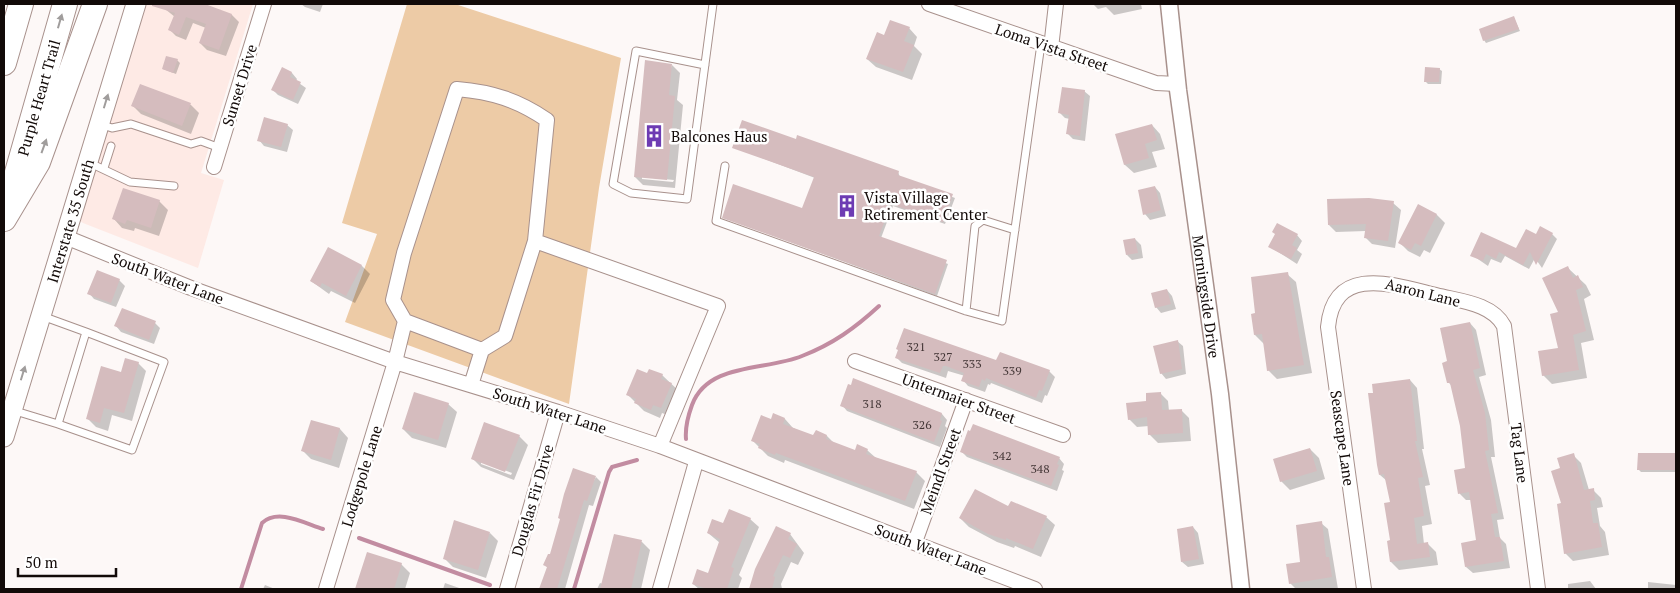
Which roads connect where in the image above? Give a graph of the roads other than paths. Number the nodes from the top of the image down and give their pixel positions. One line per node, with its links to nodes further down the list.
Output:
1 (16, 4): 11 (highway)
2 (21, 4): 11 (highway)
3 (65, 4): 23 (highway, Purple Heart Trail, one-way to 3)
4 (95, 4): 23 (highway, one-way to 4)
5 (136, 4): 16 (main road, Interstate 35 South, one-way to 5)
6 (264, 4): 18 (street, Sunset Drive)
7 (713, 4): 14 (lane)
8 (929, 4): 12 (street, Loma Vista Street)
9 (1056, 4): 12 (street)
10 (1169, 4): 15 (street, Morningside Drive)
11 (12, 34): 13 (highway)
12 (1046, 46): 15 (street, Loma Vista Street); 24 (lane)
13 (4, 63)
14 (705, 66): 14 (lane)
15 (1177, 84): 50 (street, Morningside Drive)
16 (99, 124): 18 (lane); 19 (main road, Interstate 35 South)
17 (111, 146): 19 (lane)
18 (220, 148): 21 (street, Sunset Drive)
19 (95, 165): 22 (lane); 25 (main road, Interstate 35 South)
20 (725, 166): 28 (lane)
21 (214, 167)
22 (174, 186)
23 (4, 220)
24 (1014, 230): 28 (lane); 28 (lane)
25 (63, 236): 29 (main road, Interstate 35 South); 35 (street, South Water Lane)
26 (535, 241): 31 (street); 33 (street); 43 (street)
27 (1345, 292): 30 (street, Aaron Lane); 51 (street, Seascape Lane)
28 (966, 311)
29 (40, 315): 32 (lane); 38 (main road, Interstate 35 South, one-way to 29)
30 (1499, 317): 52 (street, Tag Lane)
31 (404, 321): 33 (street); 35 (street, Lodgepole Lane)
32 (86, 332): 40 (lane); 40 (lane)
33 (482, 350): 36 (street)
34 (856, 361): 37 (street, Untermaier Street)
35 (395, 362): 36 (street, South Water Lane); 46 (street, Lodgepole Lane)
36 (471, 385): 39 (street, South Water Lane)
37 (966, 400): 41 (street, Untermaier Street); 45 (street, Meindl Street)
38 (12, 410): 40 (lane); 42 (main road, Interstate 35 South)
39 (558, 412): 43 (street, South Water Lane); 47 (street, Douglas Fir Drive)
40 (58, 424)
41 (1063, 435)
42 (4, 437)
43 (660, 446): 44 (street, South Water Lane)
44 (696, 462): 45 (street, South Water Lane); 48 (street)
45 (915, 542): 49 (street, South Water Lane)
46 (326, 589)
47 (507, 589)
48 (660, 589)
49 (1036, 589)
50 (1241, 589)
51 (1364, 589)
52 (1538, 589)

